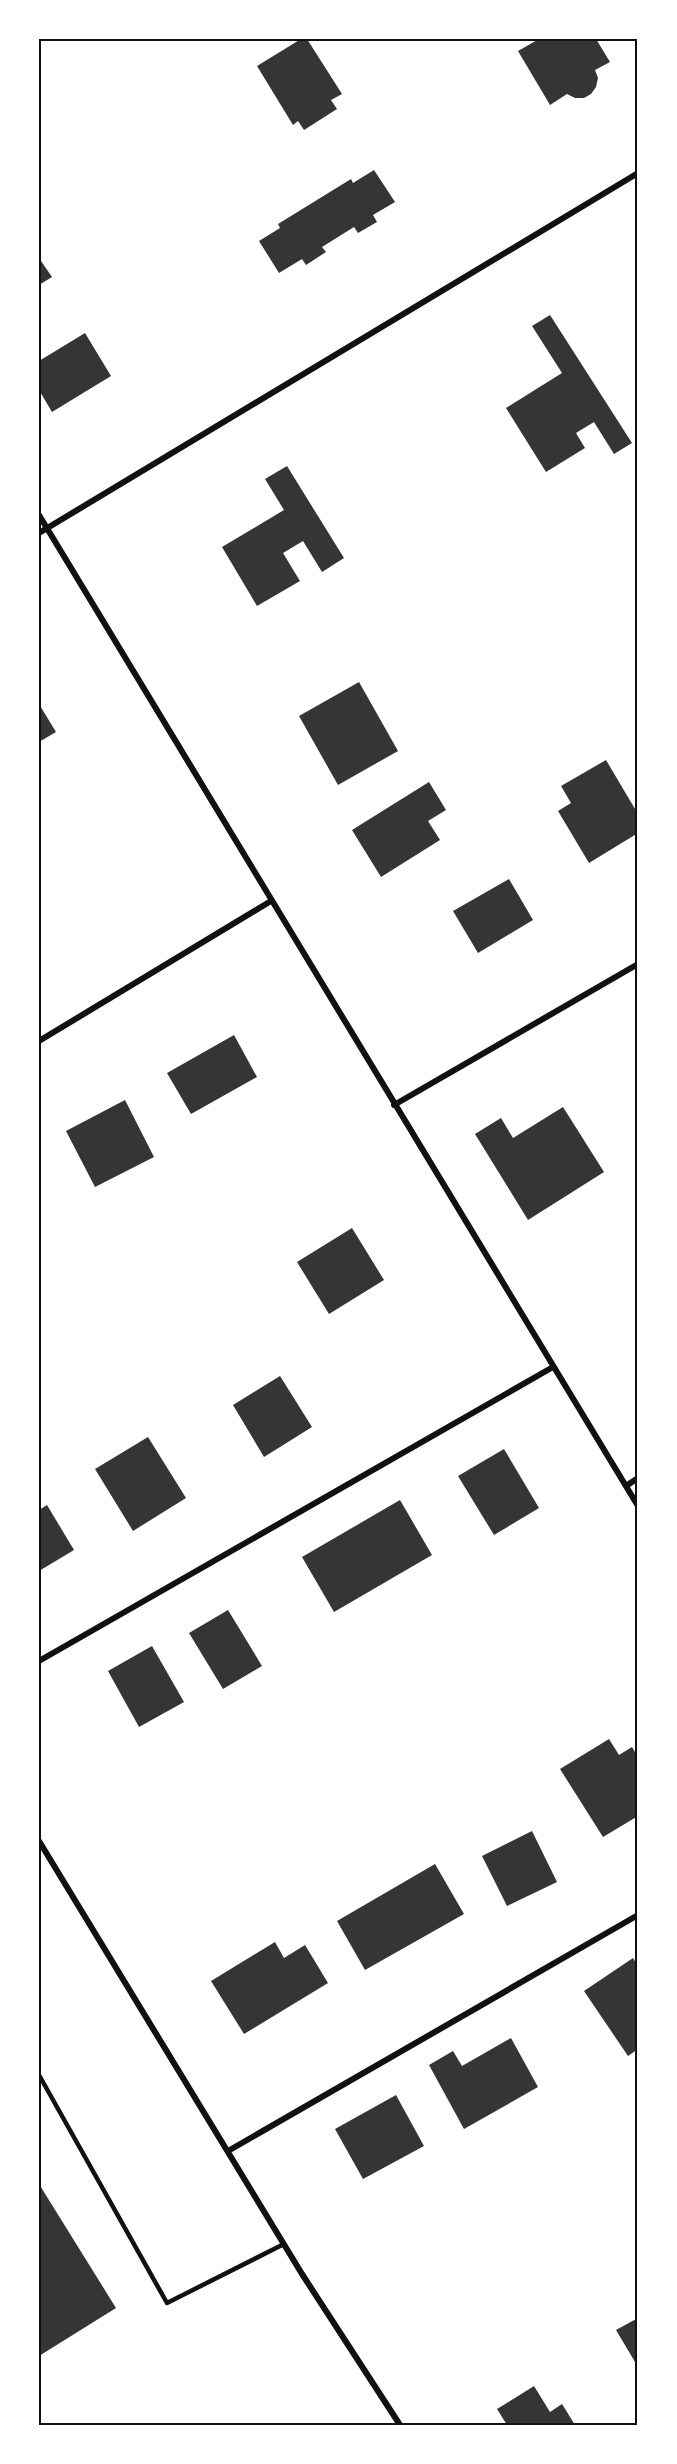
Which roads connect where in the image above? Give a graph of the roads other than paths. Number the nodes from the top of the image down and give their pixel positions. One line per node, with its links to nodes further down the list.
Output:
1 (638, 173): 3 (street)
2 (39, 515): 3 (street)
3 (47, 528): 4 (street); 5 (street)
4 (39, 533)
5 (271, 901): 7 (street); 8 (street)
6 (638, 964): 8 (street)
7 (39, 1041)
8 (394, 1104): 9 (street)
9 (553, 1367): 11 (street); 13 (street)
10 (638, 1478): 11 (street)
11 (626, 1486): 12 (street)
12 (638, 1506)
13 (39, 1661)
14 (39, 1841): 17 (street)
15 (638, 1915): 17 (street)
16 (39, 2075): 18 (lane)
17 (228, 2151): 18 (street)
18 (284, 2244): 19 (street)
19 (400, 2425)

